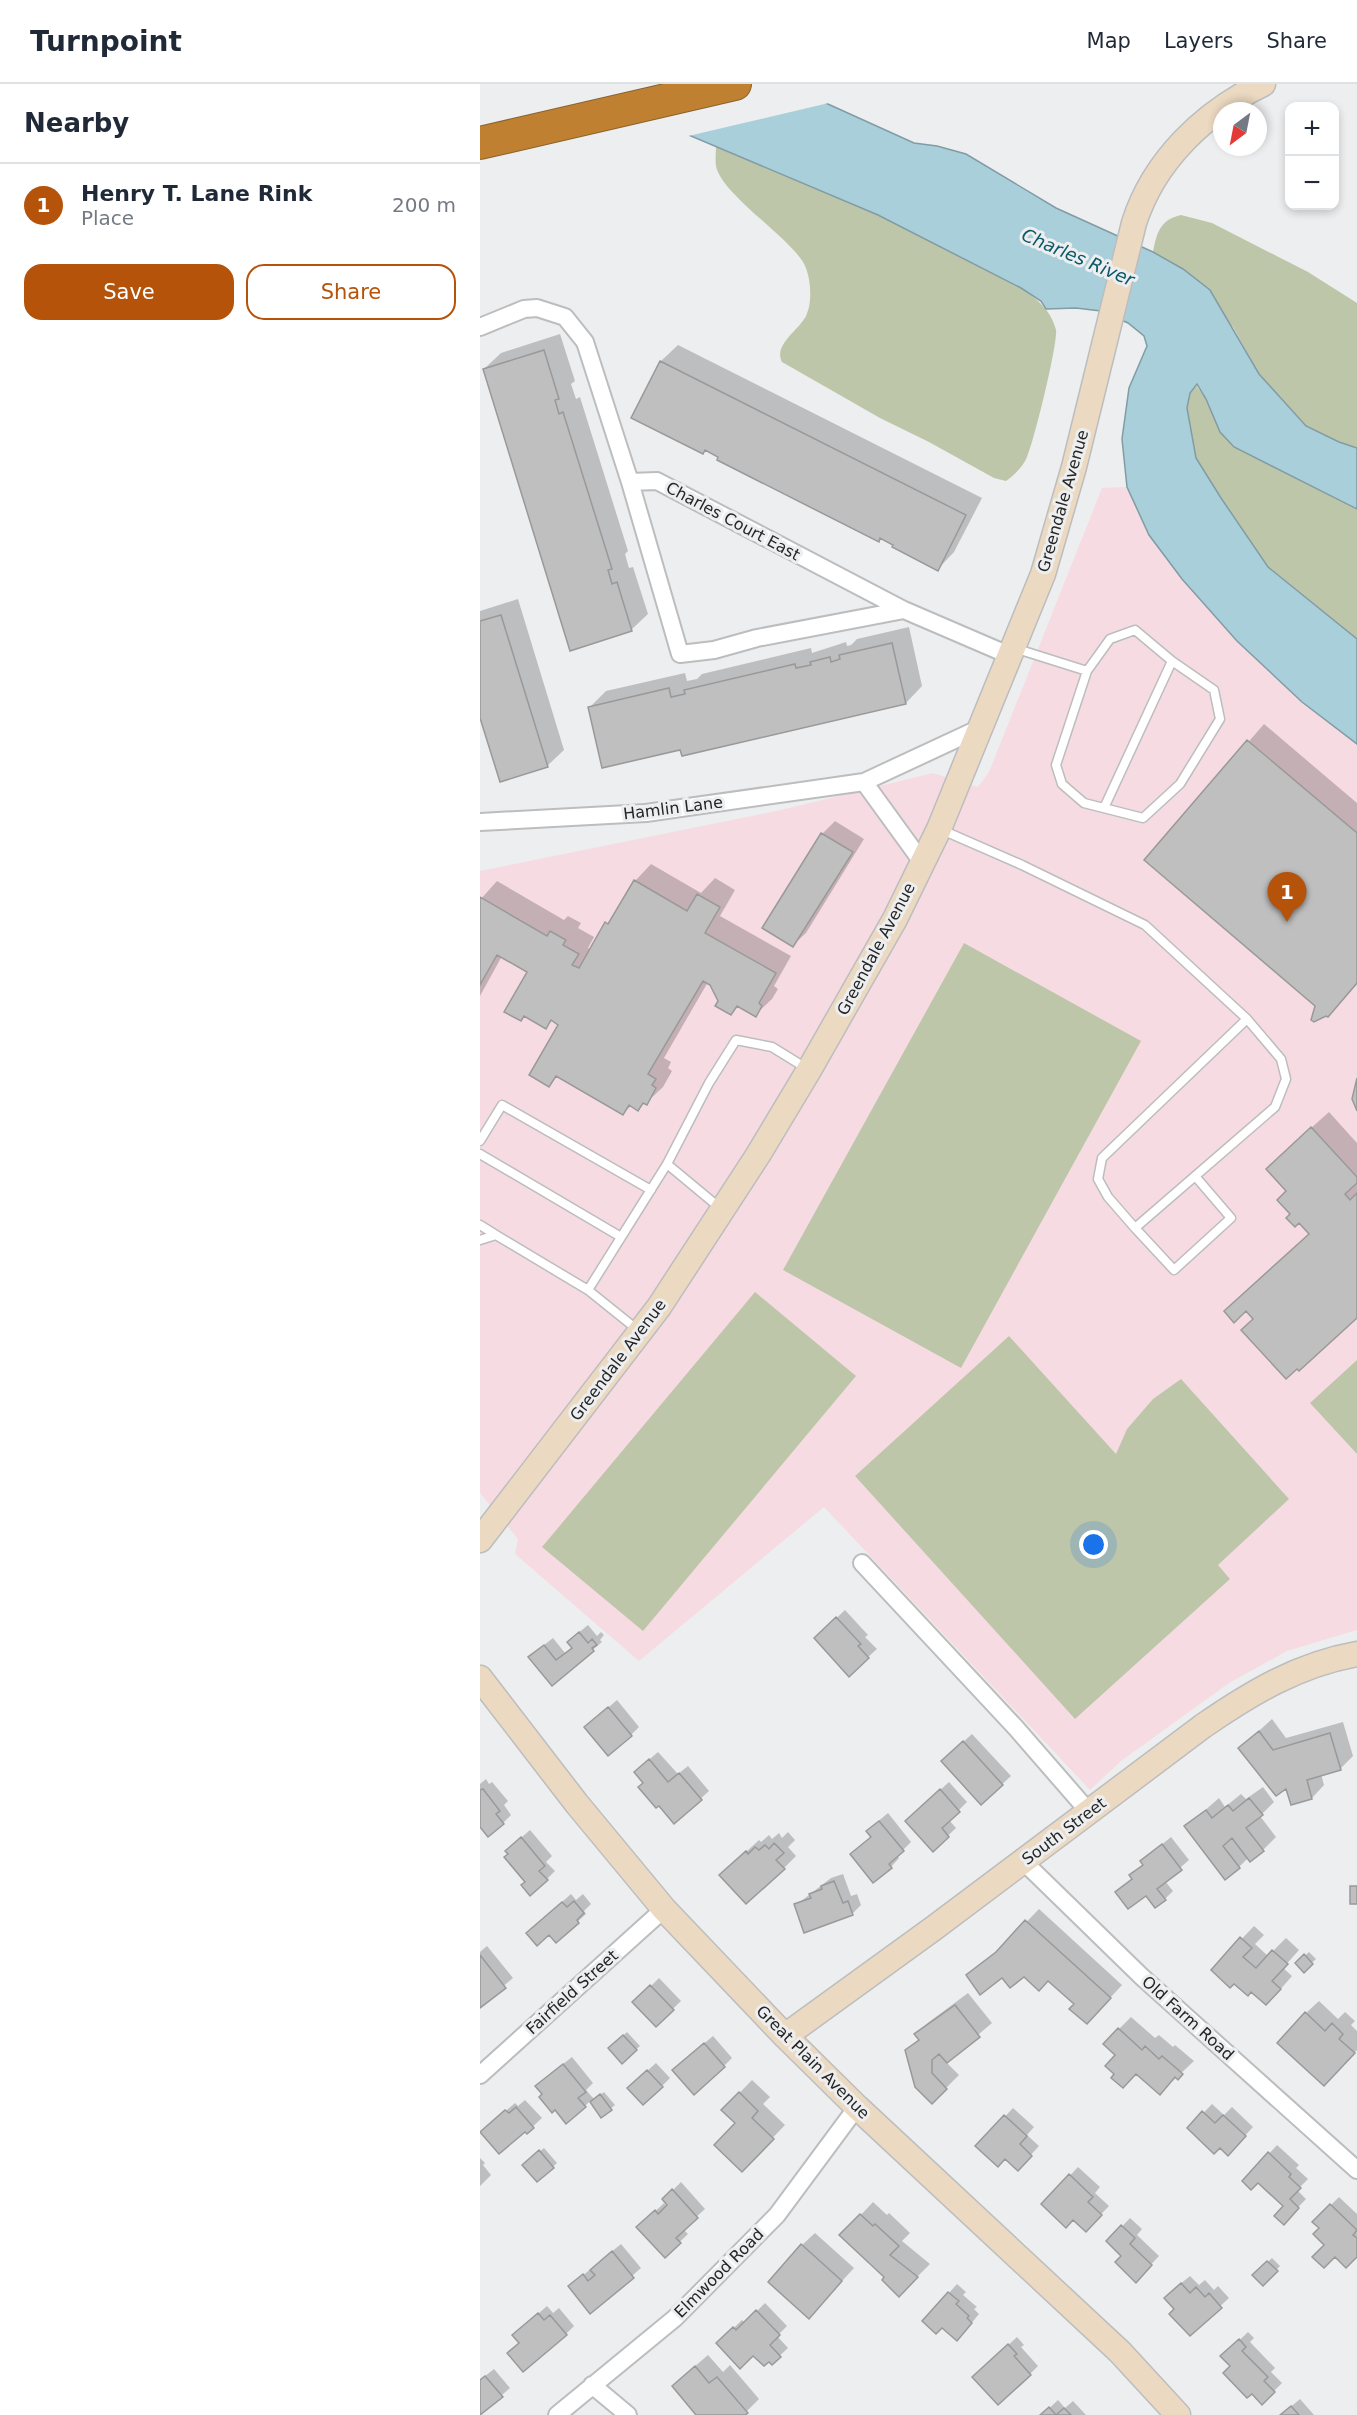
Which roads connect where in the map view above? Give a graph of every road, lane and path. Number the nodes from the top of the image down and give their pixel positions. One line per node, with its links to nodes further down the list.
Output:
1 (735, 84): 3 (highway)
2 (1263, 84): 9 (main road, Greendale Avenue)
3 (526, 132): 4 (highway); 5 (highway)
4 (480, 143)
5 (480, 155)
6 (480, 327): 7 (street)
7 (630, 482): 8 (street, Charles Court East); 8 (street)
8 (904, 610): 9 (street, Charles Court East)
9 (1012, 652): 11 (lane); 12 (main road, Greendale Avenue)
10 (1172, 661): 11 (lane); 14 (lane); 14 (lane)
11 (1087, 671): 14 (lane)
12 (980, 728): 13 (street, Hamlin Lane); 16 (main road, Greendale Avenue)
13 (864, 782): 15 (street, Hamlin Lane); 17 (street)
14 (1104, 808)
15 (480, 822)
16 (939, 829): 17 (main road, Greendale Avenue); 18 (lane)
17 (922, 862): 19 (main road, Greendale Avenue)
18 (1247, 1018): 23 (lane); 27 (lane)
19 (809, 1070): 22 (lane); 25 (main road, Greendale Avenue)
20 (480, 1141): 24 (lane)
21 (480, 1154): 29 (lane)
22 (667, 1164): 24 (lane); 25 (lane)
23 (1195, 1176): 27 (lane); 27 (lane)
24 (651, 1190): 29 (lane)
25 (722, 1210): 32 (main road, Greendale Avenue)
26 (480, 1226): 28 (lane)
27 (1135, 1228)
28 (496, 1235): 30 (lane); 31 (lane)
29 (621, 1238): 31 (lane)
30 (480, 1240)
31 (588, 1290): 32 (lane)
32 (640, 1332): 33 (main road, Greendale Avenue)
33 (484, 1528)
34 (862, 1563): 37 (street)
35 (1357, 1654): 37 (main road, South Street)
36 (481, 1680): 39 (main road, Great Plain Avenue)
37 (1089, 1812): 38 (main road, South Street)
38 (1023, 1862): 40 (main road, South Street); 43 (street, Old Farm Road)
39 (664, 1909): 40 (main road, Great Plain Avenue); 41 (street, Fairfield Street)
40 (784, 2036): 42 (main road, Great Plain Avenue)
41 (480, 2075)
42 (857, 2107): 44 (street, Elmwood Road); 47 (main road, Great Plain Avenue)
43 (1357, 2170)
44 (592, 2385): 45 (street, Elmwood Road); 46 (street)
45 (557, 2415)
46 (628, 2415)
47 (1178, 2415)

